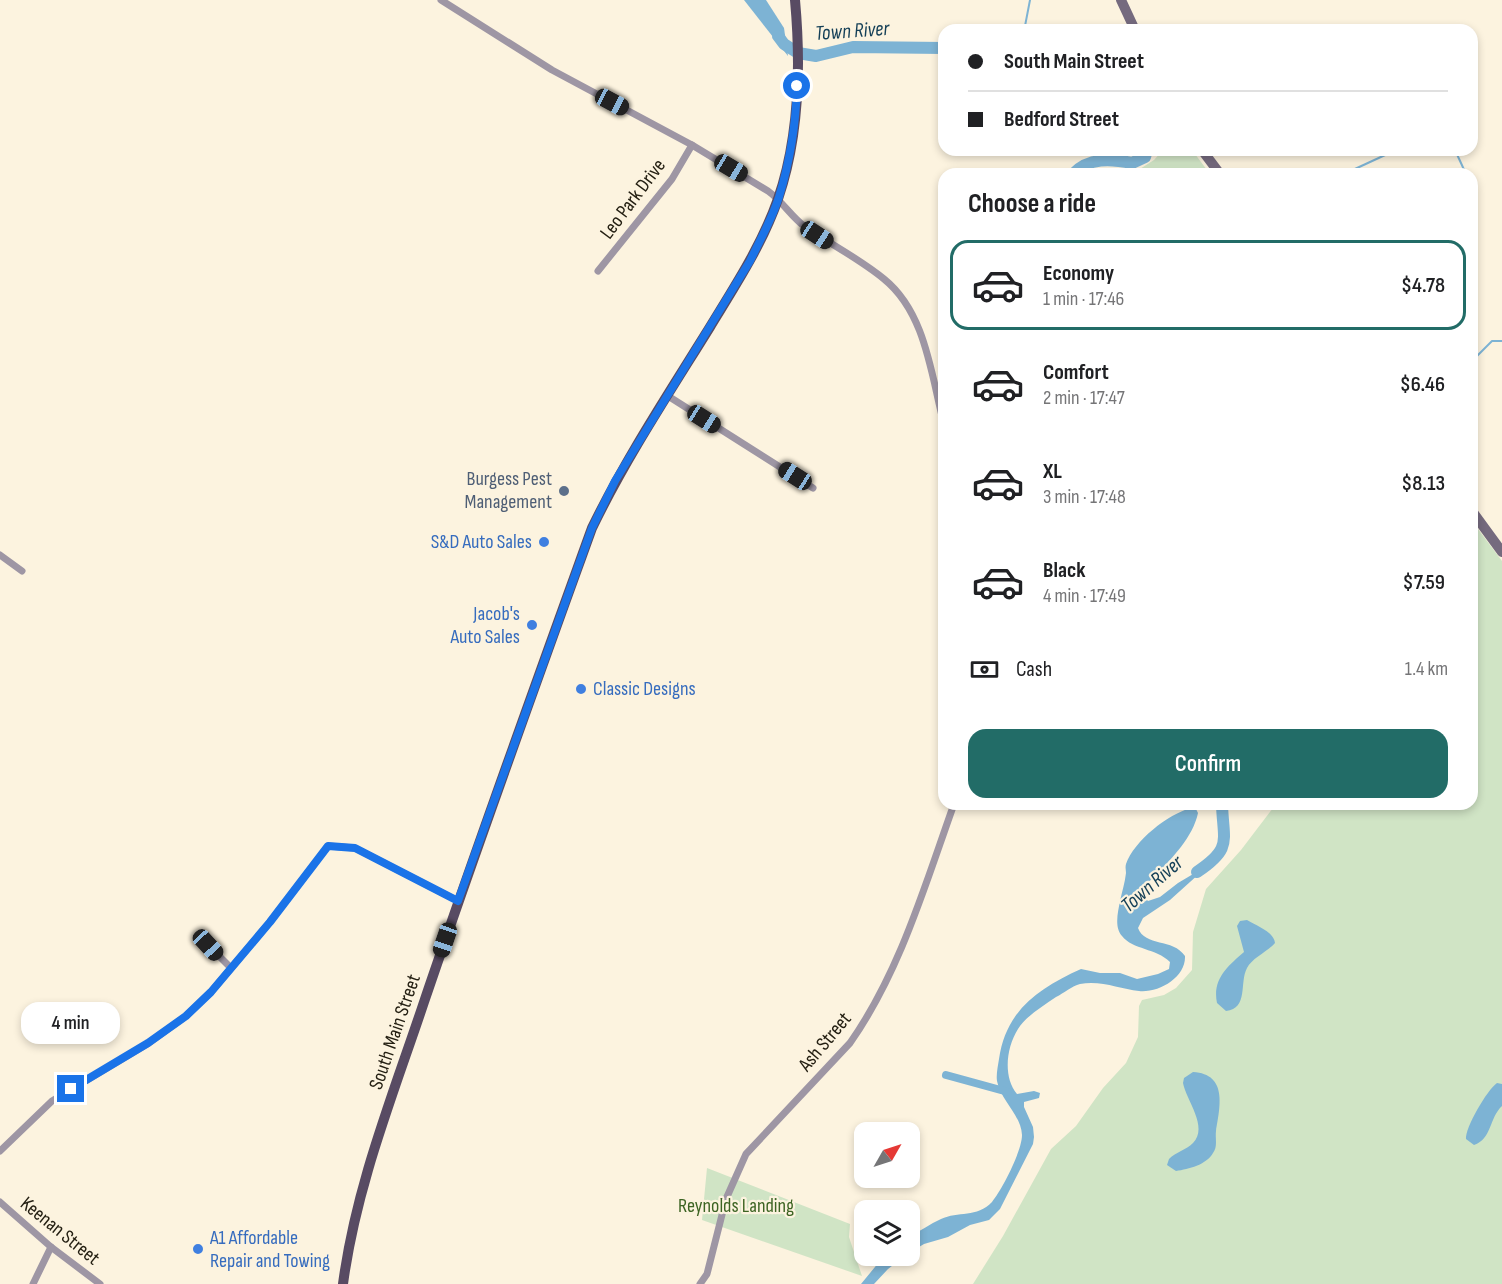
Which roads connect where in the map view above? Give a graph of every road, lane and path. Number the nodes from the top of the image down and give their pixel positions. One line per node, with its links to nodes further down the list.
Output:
1 (441, 0): 5 (street)
2 (795, 0): 6 (main road, South Main Street)
3 (1121, 0): 4 (main road)
4 (1132, 24)
5 (692, 145): 6 (street); 7 (street, Leo Park Drive)
6 (778, 198): 8 (main road, South Main Street); 9 (street)
7 (598, 271)
8 (668, 396): 10 (street); 16 (main road, South Main Street)
9 (938, 400)
10 (813, 488)
11 (1478, 519): 12 (main road)
12 (1502, 552)
13 (1, 557): 14 (street)
14 (22, 571)
15 (952, 810): 25 (street, Ash Street)
16 (458, 901): 18 (street); 24 (main road, South Main Street)
17 (208, 945): 18 (street)
18 (231, 968): 19 (street)
19 (0, 1151)
20 (0, 1202): 21 (street, Keenan Street)
21 (51, 1247): 22 (street); 23 (street, Keenan Street)
22 (33, 1284)
23 (100, 1284)
24 (343, 1284)
25 (700, 1284)

